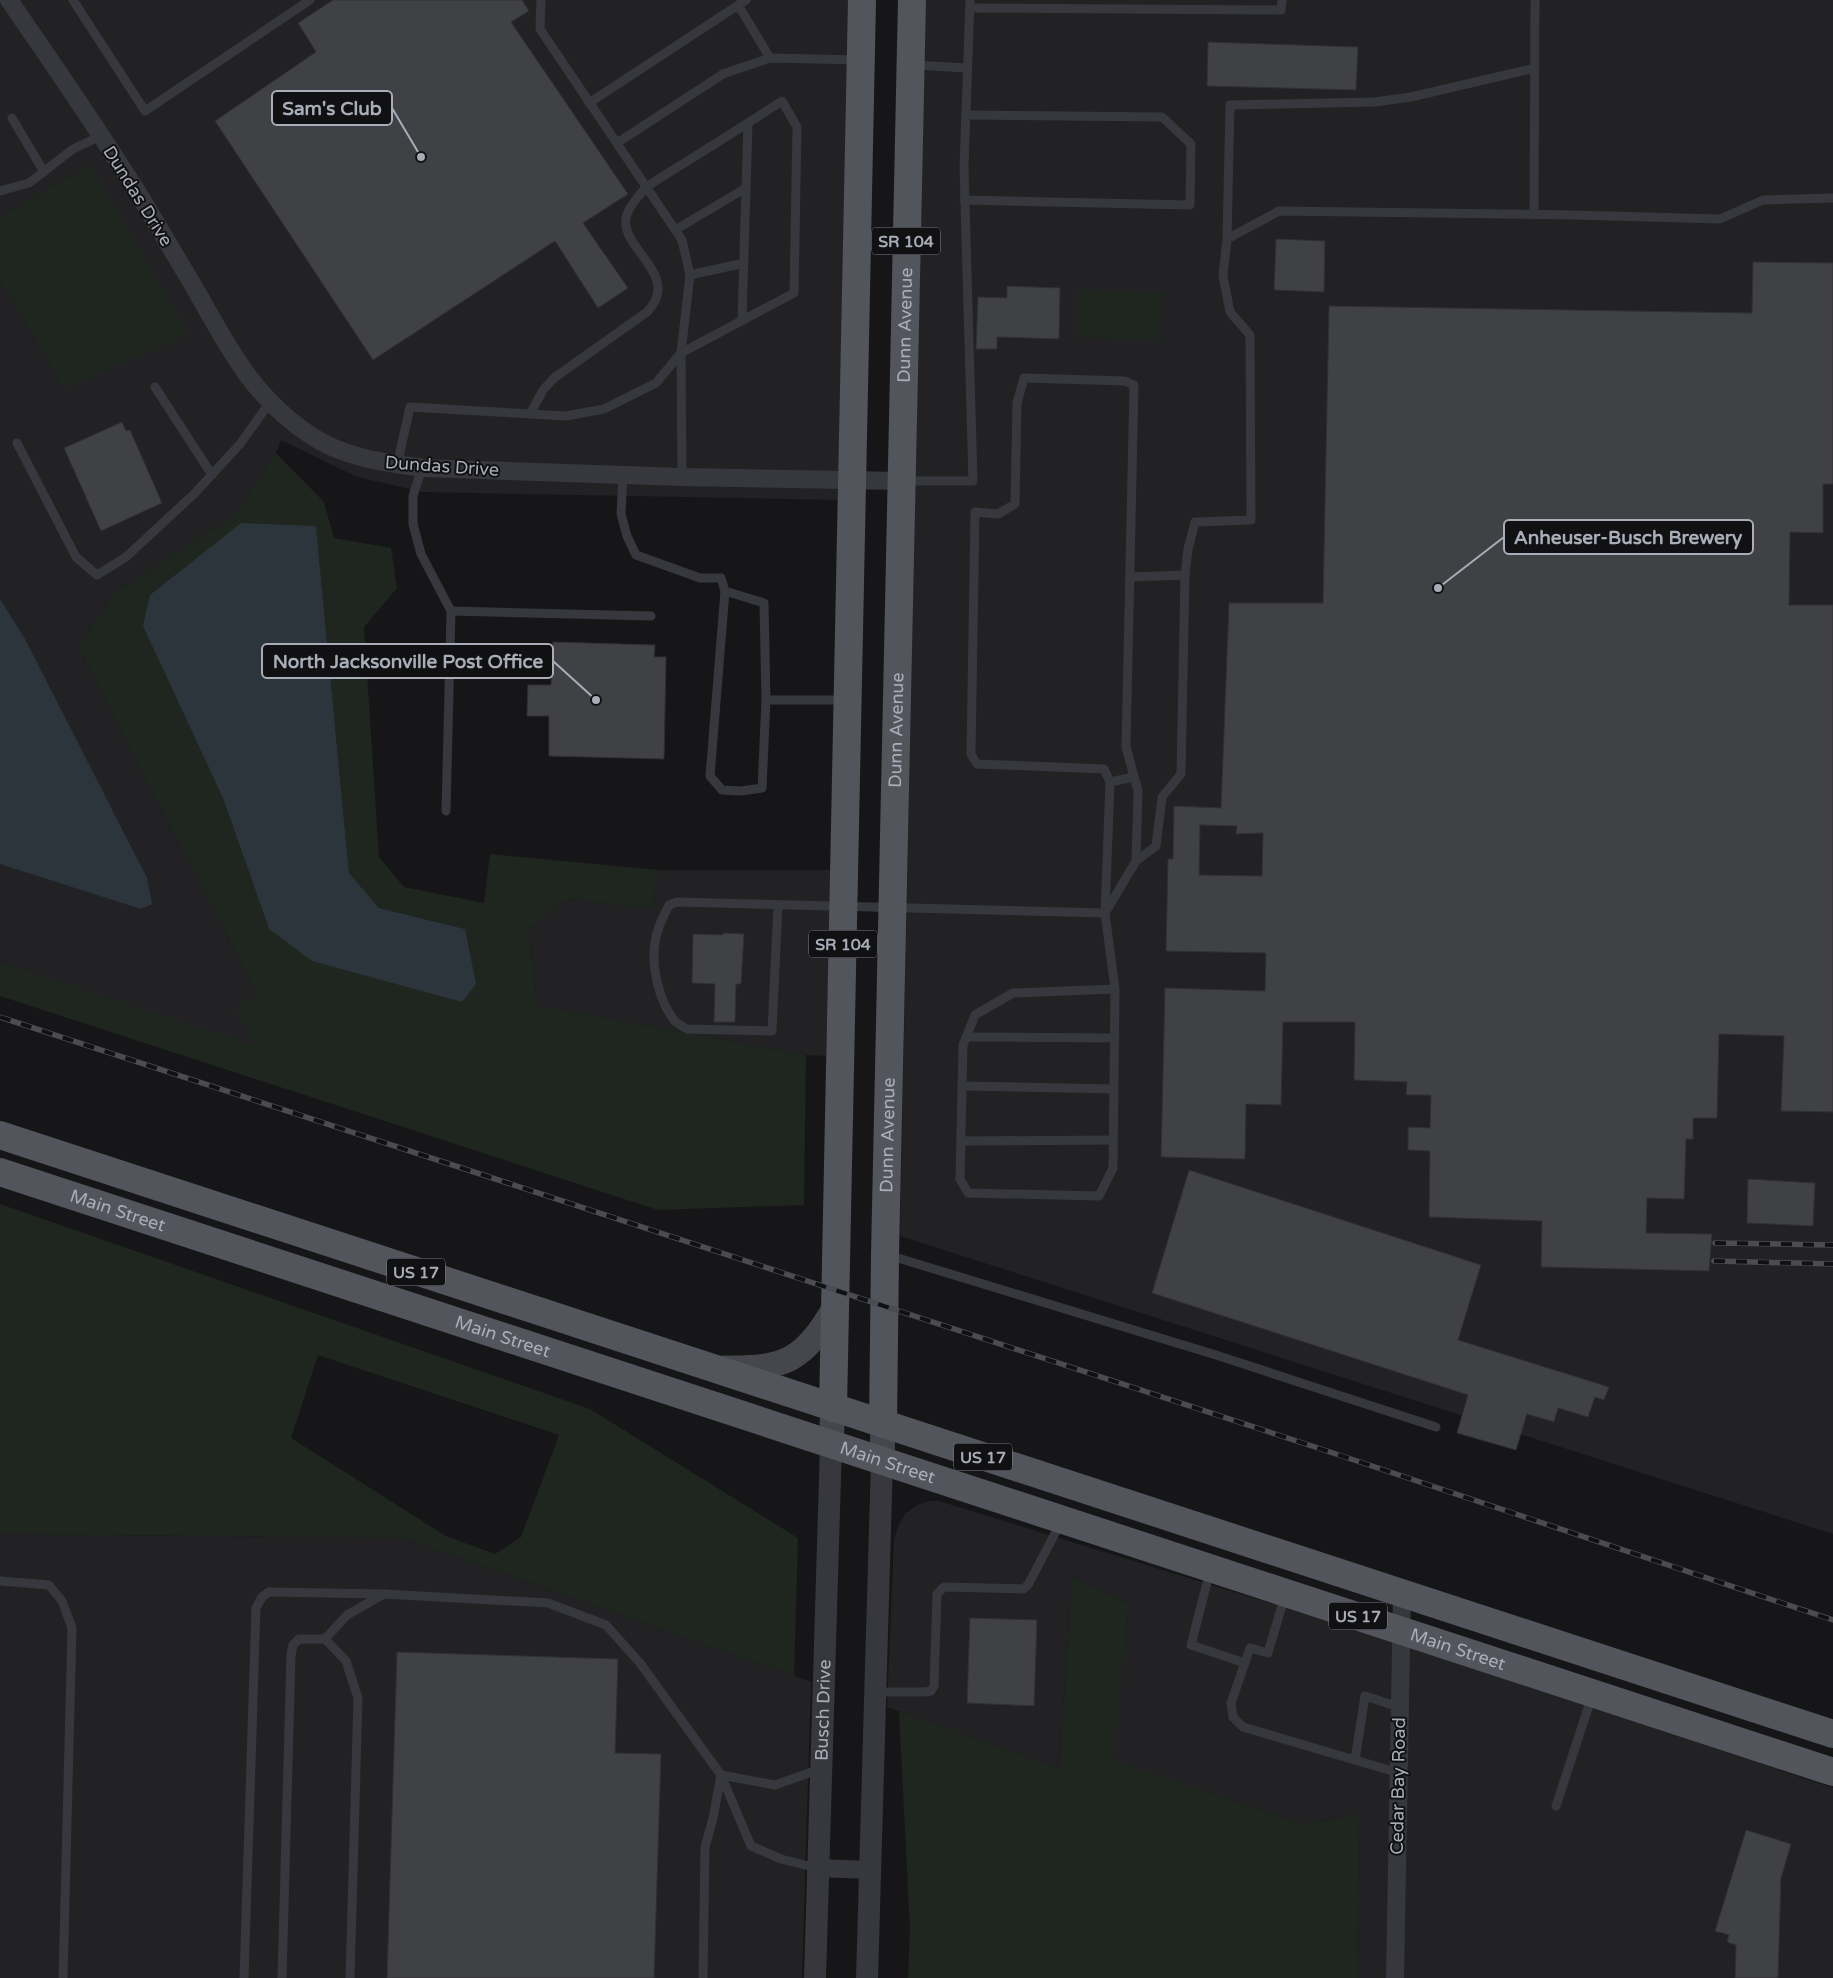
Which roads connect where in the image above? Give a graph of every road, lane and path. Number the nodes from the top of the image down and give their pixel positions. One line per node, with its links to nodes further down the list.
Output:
1 (9, 0): 20 (street, Dundas Drive)
2 (73, 0): 3 (lane)
3 (310, 0)
4 (541, 0): 16 (lane)
5 (862, 0): 12 (main road, SR 104)
6 (912, 0): 13 (main road, Dunn Avenue / SR 104)
7 (1282, 0): 10 (lane)
8 (1535, 0): 15 (lane)
9 (742, 3): 11 (lane); 16 (lane)
10 (970, 4): 14 (lane)
11 (770, 58): 12 (lane); 21 (lane)
12 (861, 60): 44 (main road, SR 104)
13 (910, 65): 14 (lane); 45 (main road, Dunn Avenue / SR 104)
14 (967, 68): 17 (lane)
15 (1535, 68): 28 (lane); 30 (lane)
16 (589, 102): 21 (lane)
17 (966, 115): 27 (lane); 27 (lane)
18 (12, 118): 22 (lane)
19 (748, 123): 23 (lane); 24 (lane); 33 (lane)
20 (101, 136): 22 (lane); 36 (street, Dundas Drive)
21 (617, 144): 23 (lane)
22 (44, 172): 25 (lane)
23 (646, 188): 29 (lane); 37 (lane)
24 (746, 188): 29 (lane); 31 (lane)
25 (0, 191)
26 (1833, 198): 28 (lane)
27 (964, 200): 45 (lane)
28 (1534, 214): 30 (lane)
29 (675, 230): 32 (lane)
30 (1227, 239): 46 (lane)
31 (744, 263): 32 (lane); 33 (lane)
32 (690, 275): 34 (lane)
33 (742, 321): 34 (lane)
34 (681, 353): 37 (lane); 43 (lane)
35 (155, 387): 41 (lane)
36 (270, 402): 39 (street, Dundas Drive); 41 (lane)
37 (530, 414): 39 (lane)
38 (17, 443): 41 (lane)
39 (397, 465): 40 (street, Dundas Drive)
40 (422, 468): 42 (street, Dundas Drive); 49 (lane)
41 (212, 474)
42 (623, 475): 43 (street, Dundas Drive); 48 (lane)
43 (682, 477): 44 (street, Dundas Drive)
44 (853, 480): 45 (street, Dundas Drive); 52 (main road, SR 104)
45 (902, 481): 59 (main road, Dunn Avenue / SR 104)
46 (1185, 575): 47 (lane); 56 (lane)
47 (1130, 577): 53 (lane); 54 (lane)
48 (725, 590): 51 (lane); 51 (lane)
49 (451, 611): 50 (lane); 55 (lane)
50 (652, 616)
51 (766, 700): 52 (lane)
52 (848, 700): 58 (main road, SR 104)
53 (1134, 776): 54 (lane); 56 (lane)
54 (1110, 782): 60 (lane)
55 (446, 811)
56 (1136, 861): 60 (lane)
57 (778, 904): 57 (lane); 58 (lane)
58 (844, 905): 59 (lane); 71 (main road, SR 104)
59 (892, 908): 60 (lane); 70 (main road, Dunn Avenue / SR 104)
60 (1105, 913): 61 (lane)
61 (1115, 988): 62 (lane); 63 (lane)
62 (966, 1037): 63 (lane); 64 (lane)
63 (1115, 1038): 65 (lane)
64 (962, 1086): 65 (lane); 67 (lane)
65 (1114, 1089): 68 (lane)
66 (0, 1135): 72 (main road, Main Street / US 17)
67 (961, 1140): 68 (lane); 68 (lane)
68 (1113, 1140)
69 (0, 1172): 76 (main road, Main Street / US 17)
70 (885, 1254): 74 (main road, Dunn Avenue / SR 104); 75 (lane)
71 (836, 1307): 72 (main road); 73 (main road, SR 104)
72 (710, 1368): 73 (main road, Main Street / US 17)
73 (832, 1408): 74 (main road, Main Street / US 17); 76 (main road, SR 104)
74 (883, 1424): 77 (main road, Dunn Avenue / SR 104); 82 (main road, Main Street / US 17)
75 (1436, 1427)
76 (831, 1444): 77 (main road, Main Street / US 17); 92 (street, Busch Drive)
77 (882, 1460): 78 (main road, Main Street / US 17); 87 (street)
78 (1062, 1519): 79 (main road, Main Street / US 17); 87 (lane)
79 (1211, 1568): 81 (main road, Main Street / US 17); 86 (lane)
80 (0, 1581): 99 (lane)
81 (1286, 1592): 84 (main road, Main Street / US 17); 86 (lane)
82 (1402, 1593): 84 (street, Cedar Bay Road); 90 (main road, Main Street / US 17)
83 (384, 1594): 85 (lane); 95 (lane); 100 (lane)
84 (1400, 1630): 88 (main road, Main Street / US 17); 89 (street, Cedar Bay Road)
85 (325, 1639): 101 (lane); 102 (lane)
86 (1245, 1662): 91 (lane)
87 (875, 1692): 98 (street)
88 (1593, 1693): 93 (main road, Main Street / US 17); 96 (lane)
89 (1399, 1707): 91 (lane); 94 (street, Cedar Bay Road)
90 (1833, 1734)
91 (1355, 1760): 94 (lane)
92 (820, 1769): 95 (lane); 97 (street, Busch Drive)
93 (1833, 1772)
94 (1399, 1773): 106 (street, Cedar Bay Road)
95 (722, 1775): 97 (lane); 103 (lane)
96 (1556, 1806)
97 (817, 1868): 98 (street); 104 (street, Busch Drive)
98 (870, 1870): 105 (street)
99 (63, 1978)
100 (244, 1978)
101 (282, 1978)
102 (350, 1978)
103 (703, 1978)
104 (815, 1978)
105 (867, 1978)
106 (1395, 1978)

